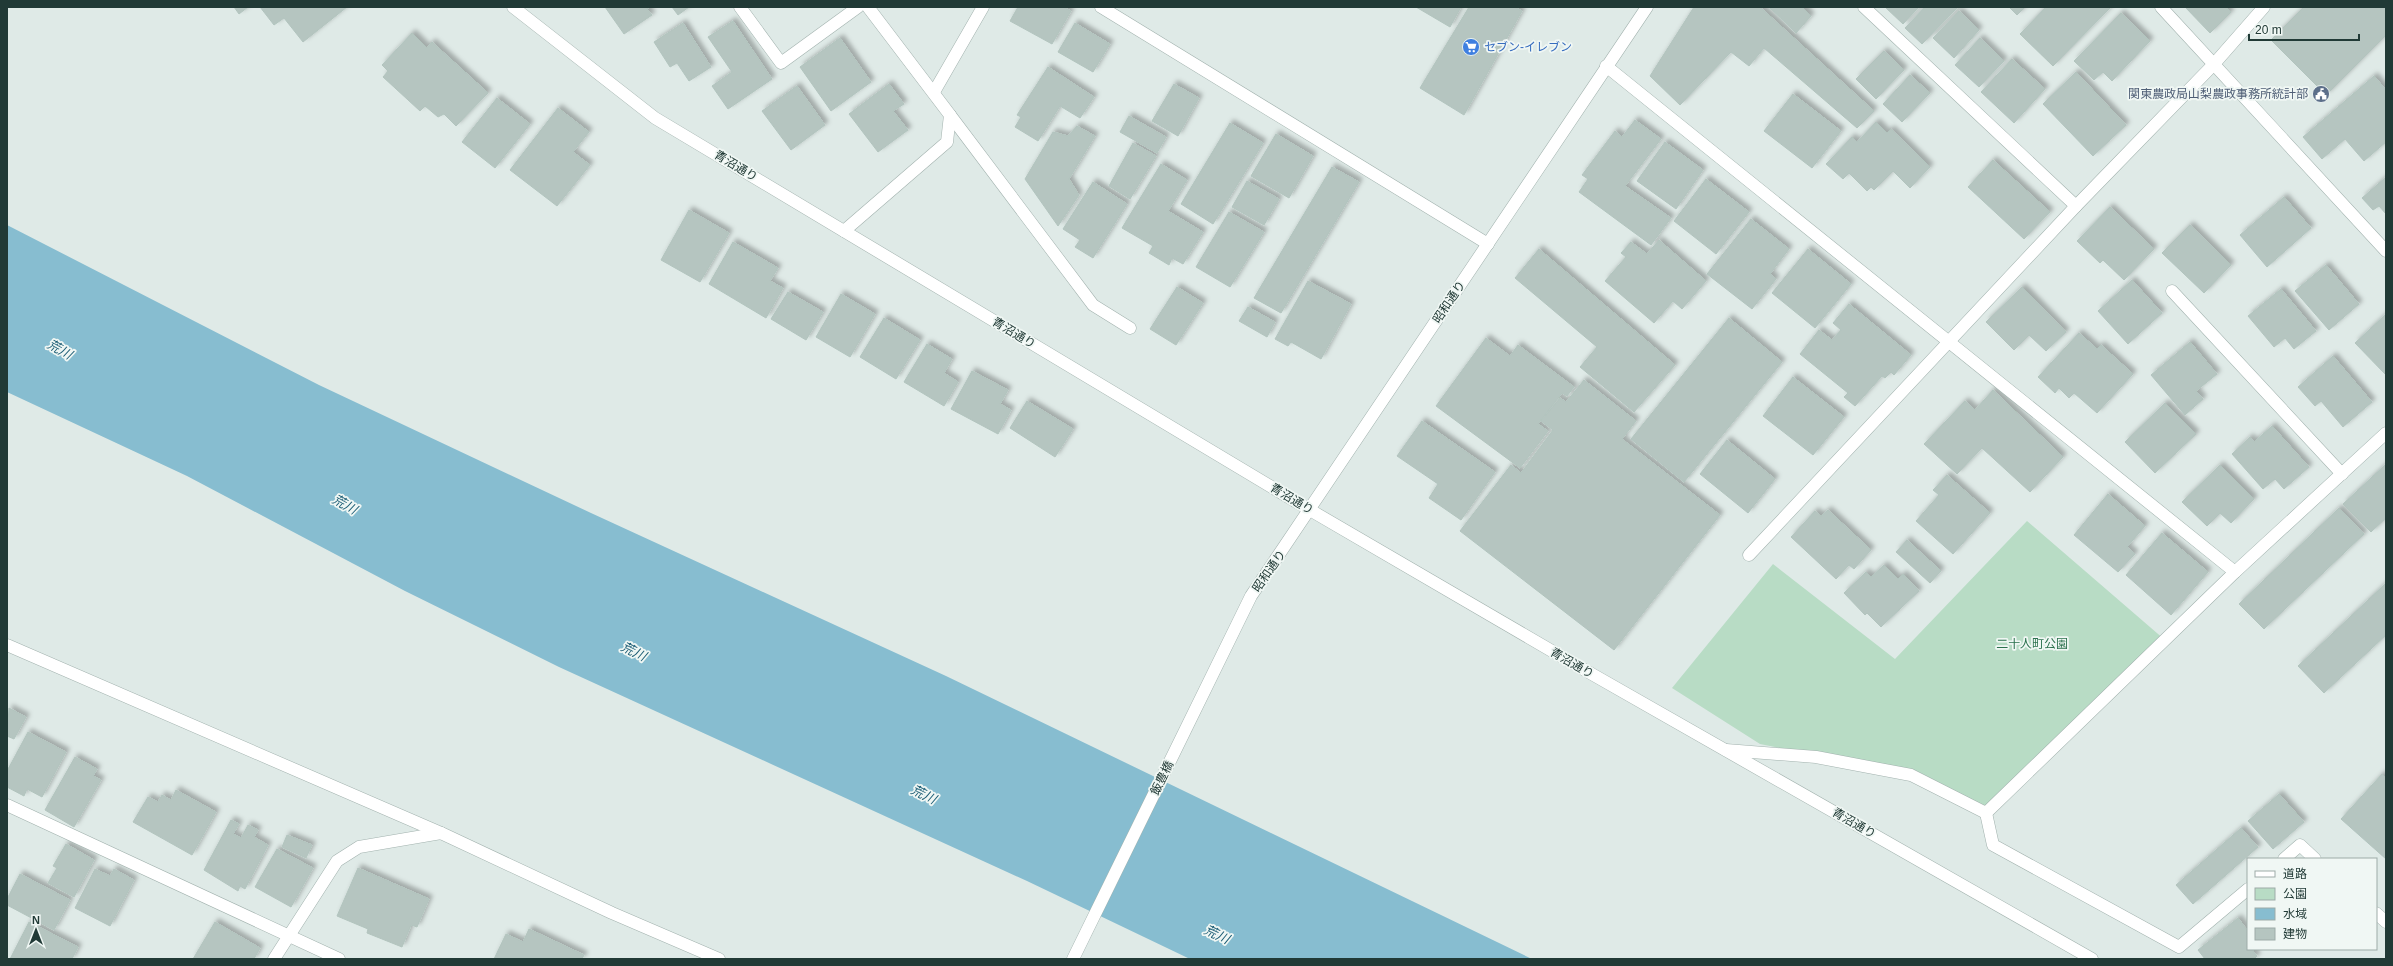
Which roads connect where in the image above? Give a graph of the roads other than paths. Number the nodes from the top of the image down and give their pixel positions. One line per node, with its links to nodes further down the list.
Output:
1 (740, 7): 2 (street)
2 (858, 7)
3 (868, 7): 13 (street)
4 (984, 7): 13 (street)
5 (1101, 7): 17 (street)
6 (1647, 7): 12 (street, 昭和通り)
7 (1864, 7): 15 (street)
8 (2160, 7): 11 (street)
9 (2264, 7): 11 (street)
10 (515, 8): 16 (street, 青沼通り)
11 (2214, 64): 15 (street); 18 (street)
12 (1606, 66): 17 (street, 昭和通り); 21 (street)
13 (934, 92): 14 (street)
14 (950, 115): 16 (street); 20 (street)
15 (2076, 206): 21 (street)
16 (844, 231): 24 (street, 青沼通り)
17 (1488, 244): 24 (street, 昭和通り)
18 (2386, 251)
19 (2172, 291): 23 (street)
20 (1130, 328)
21 (1950, 340): 25 (street); 26 (street)
22 (2386, 433): 23 (street)
23 (2342, 474): 26 (street)
24 (1310, 510): 27 (street, 昭和通り); 29 (street, 青沼通り)
25 (1749, 555)
26 (2235, 572): 31 (street)
27 (1251, 596): 42 (street, 飯豊橋)
28 (7, 645): 32 (street)
29 (1726, 750): 31 (street); 43 (street, 青沼通り)
30 (7, 805): 38 (street)
31 (1986, 813): 35 (street)
32 (441, 833): 38 (street); 41 (street)
33 (2285, 858): 34 (street)
34 (2314, 858)
35 (2247, 890)
36 (2377, 915): 37 (street)
37 (2386, 922)
38 (288, 934): 39 (street); 40 (street)
39 (274, 959)
40 (340, 959)
41 (719, 959)
42 (1072, 959)
43 (2092, 959)

